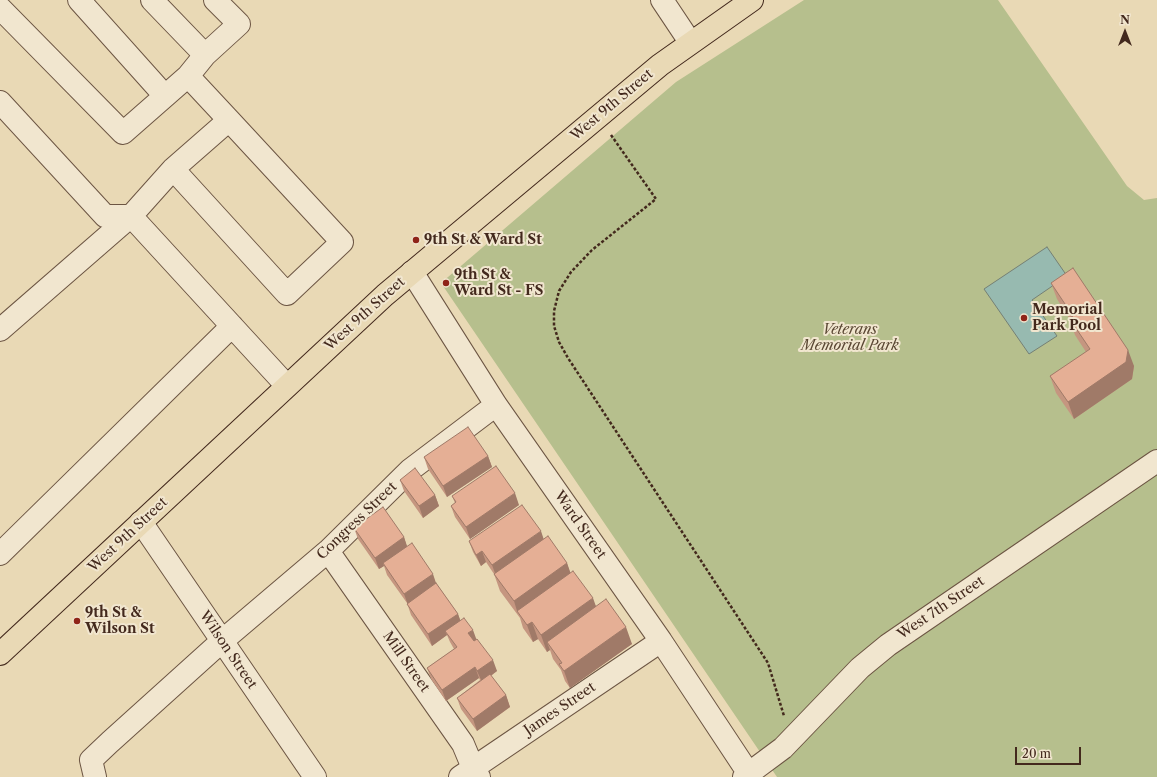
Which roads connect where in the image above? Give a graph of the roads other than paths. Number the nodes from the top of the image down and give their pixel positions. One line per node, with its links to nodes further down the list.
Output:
1 (79, 0): 10 (street)
2 (152, 0): 8 (street)
3 (215, 0): 8 (street)
4 (662, 0): 7 (street)
5 (752, 0): 7 (main road, West 9th Street)
6 (0, 8): 10 (street)
7 (690, 42): 15 (main road, West 9th Street)
8 (205, 55): 9 (street)
9 (188, 76): 10 (street); 12 (street)
10 (165, 96)
11 (0, 102): 14 (street)
12 (229, 120): 13 (street); 13 (street)
13 (173, 169): 14 (street)
14 (130, 216): 16 (street); 17 (street)
15 (412, 272): 18 (main road, West 9th Street); 19 (street, Ward Street)
16 (232, 326): 18 (street); 23 (street)
17 (0, 330)
18 (287, 386): 21 (main road, West 9th Street)
19 (496, 405): 22 (street, Congress Street); 25 (street, Ward Street)
20 (1157, 461): 28 (street, West 7th Street)
21 (141, 522): 24 (street, Wilson Street); 26 (main road, West 9th Street)
22 (328, 551): 24 (street, Congress Street); 27 (street, Mill Street)
23 (0, 554)
24 (222, 641): 29 (street, Congress Street); 30 (street, Wilson Street)
25 (661, 641): 27 (street, James Street); 28 (street, Ward Street)
26 (0, 654)
27 (470, 774)
28 (748, 776)
29 (95, 777)
30 (314, 777)

